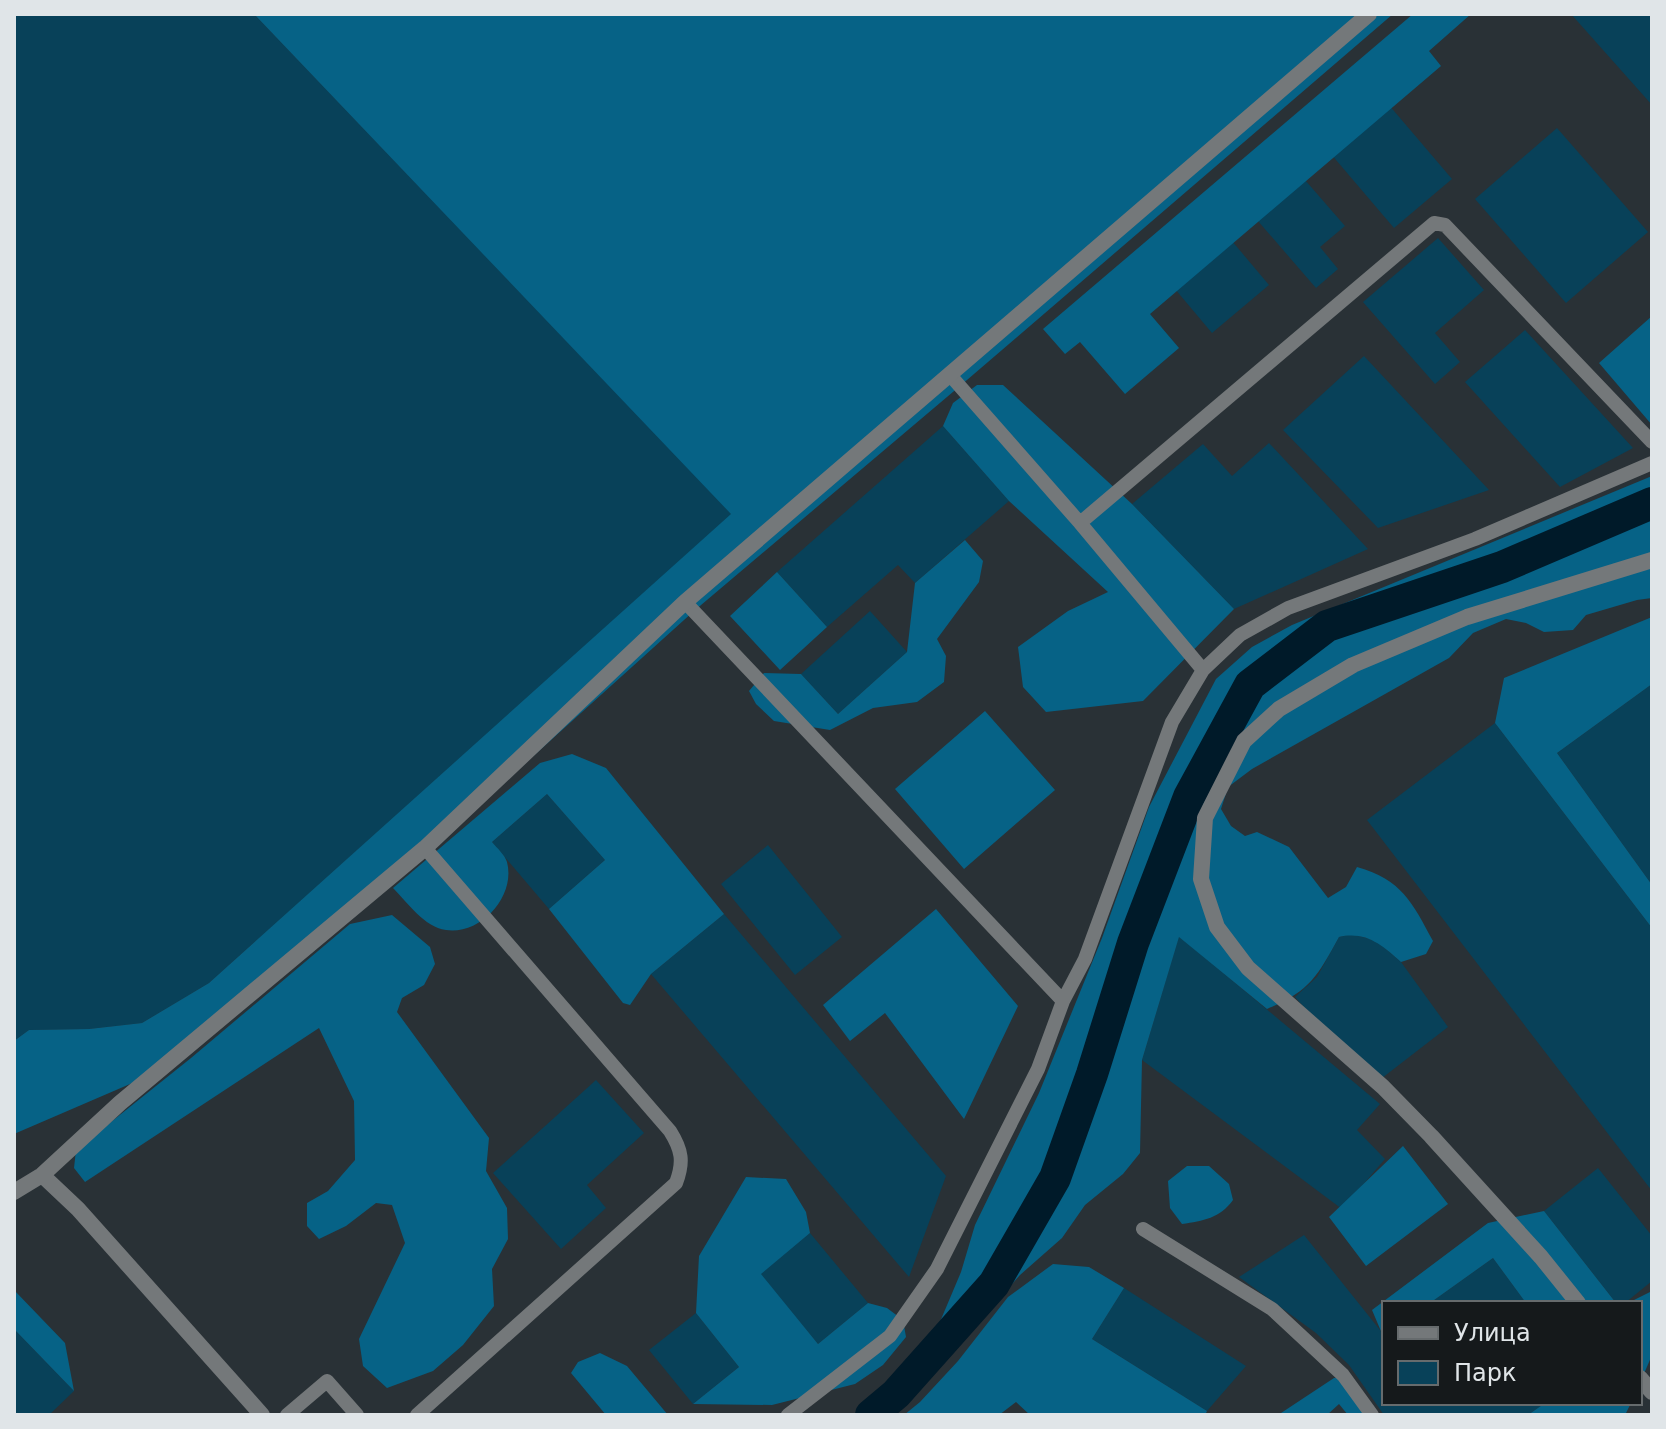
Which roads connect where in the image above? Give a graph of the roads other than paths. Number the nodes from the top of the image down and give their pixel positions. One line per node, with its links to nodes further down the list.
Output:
1 (1369, 14): 2 (street)
2 (950, 375): 5 (lane); 7 (street)
3 (1652, 442): 5 (lane)
4 (1652, 463): 8 (lane)
5 (1080, 523): 8 (lane)
6 (1652, 560): 14 (street)
7 (685, 602): 9 (street); 10 (lane)
8 (1203, 670): 10 (lane)
9 (425, 848): 11 (street); 18 (lane)
10 (1063, 1001): 19 (lane)
11 (42, 1175): 12 (street); 15 (street)
12 (14, 1192)
13 (1143, 1229): 20 (lane)
14 (1576, 1301)
15 (262, 1415)
16 (287, 1415): 17 (lane)
17 (357, 1415)
18 (417, 1415)
19 (788, 1415)
20 (1372, 1415)

